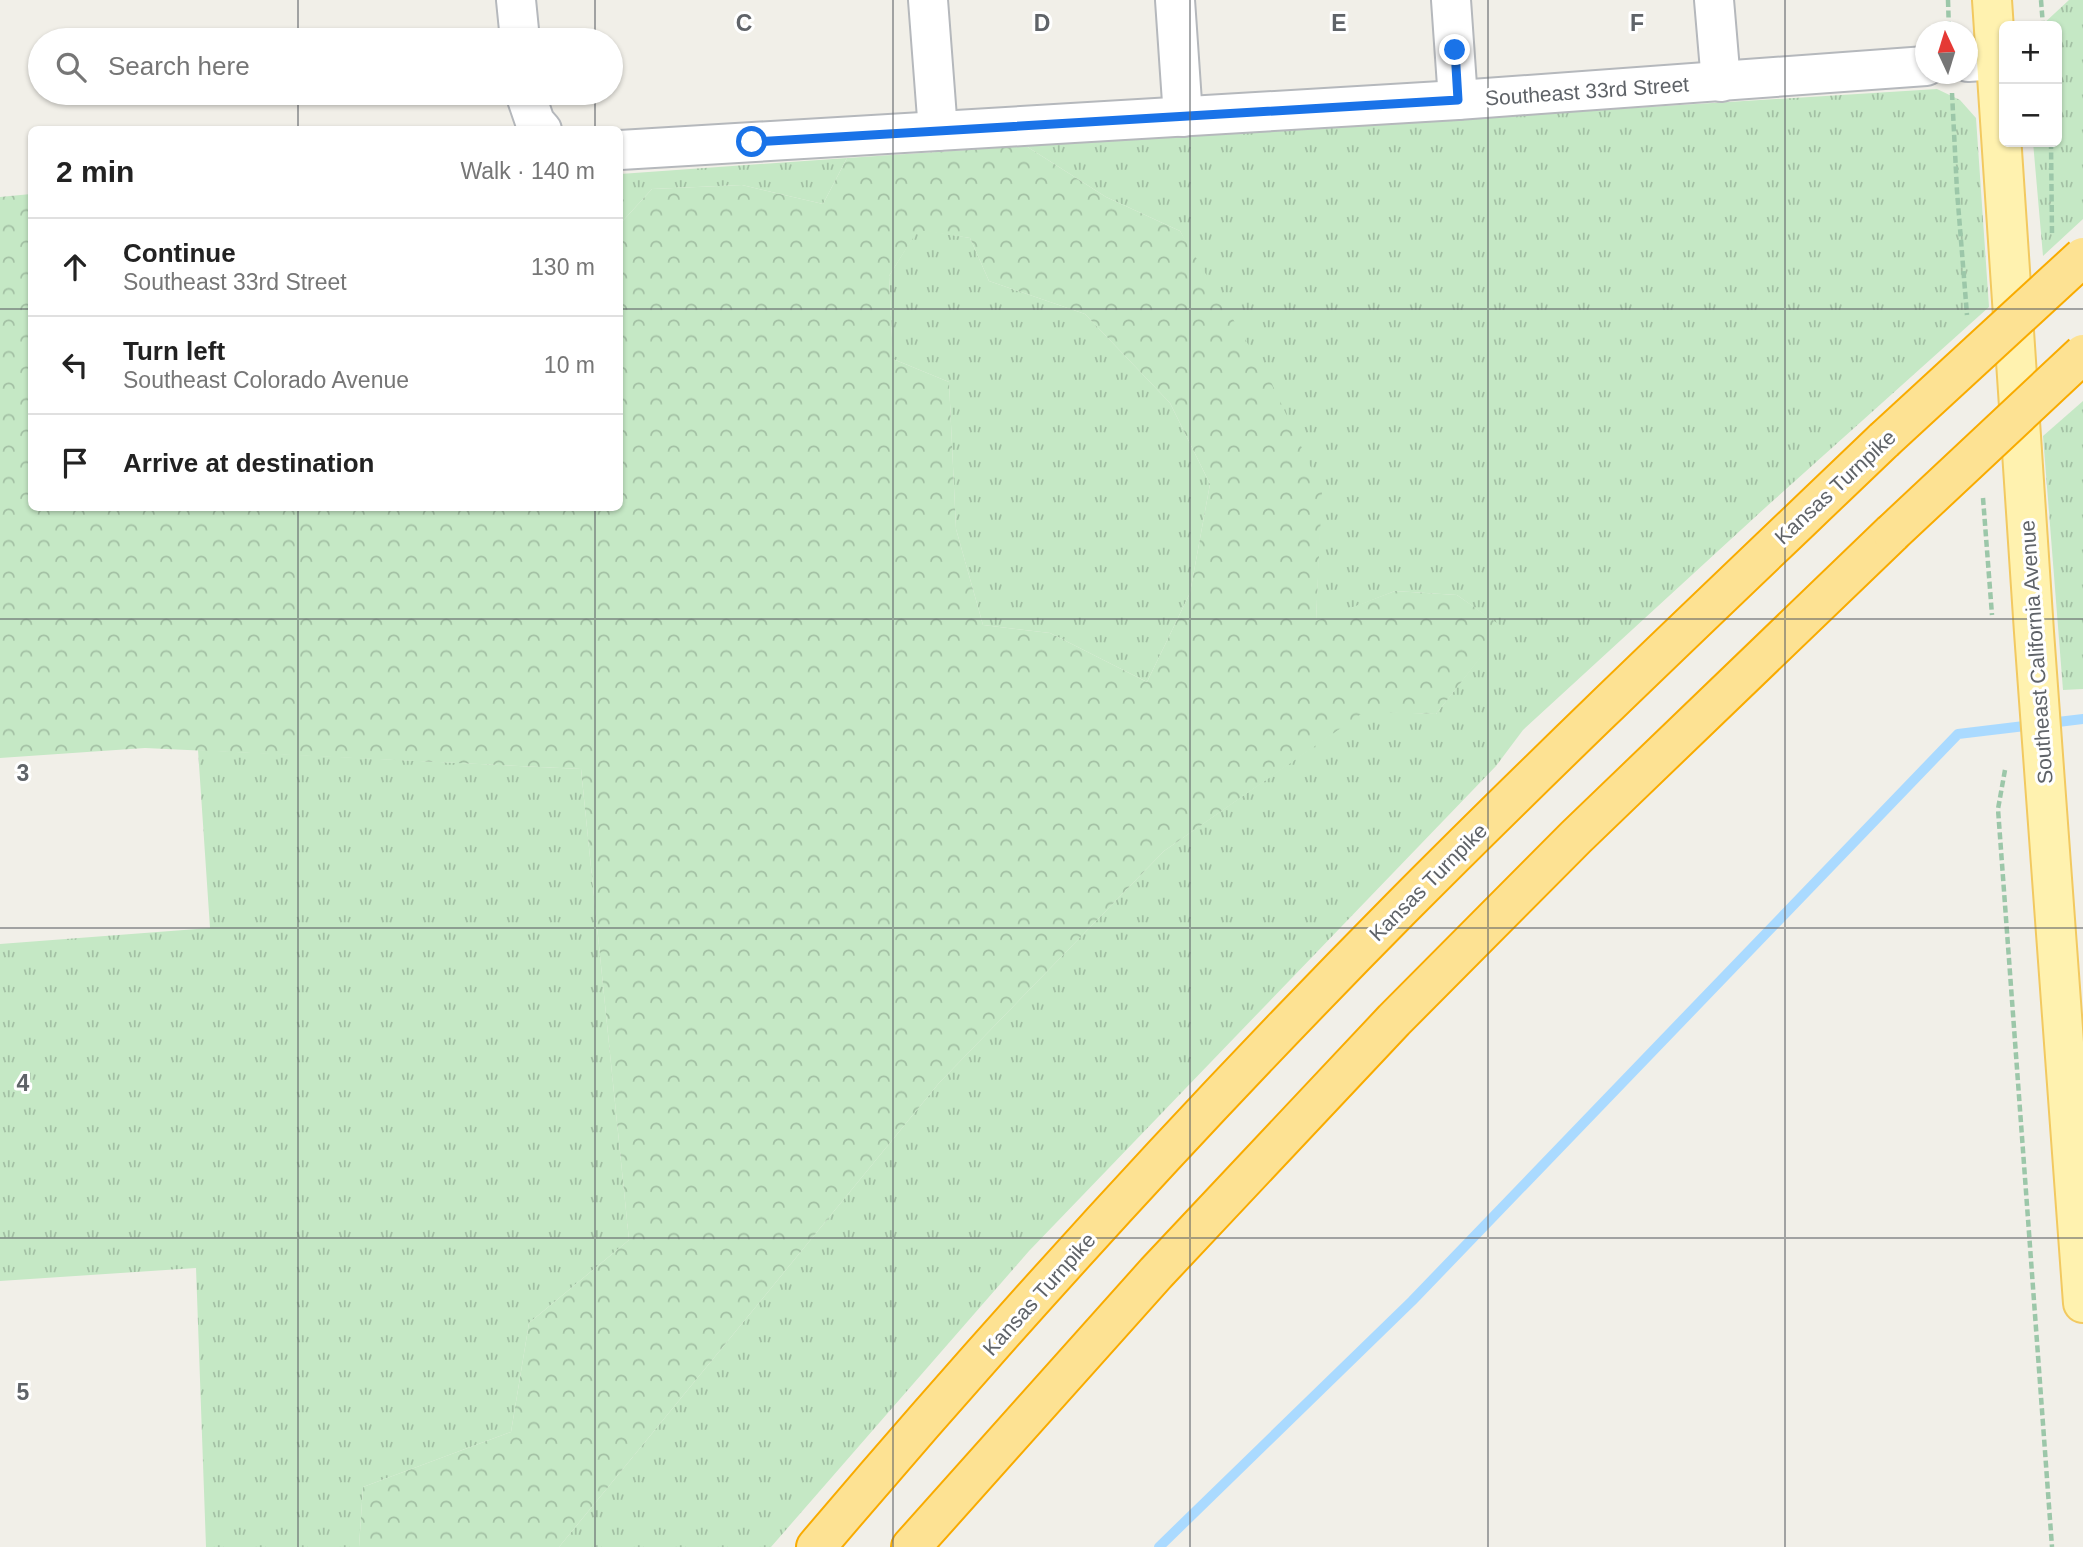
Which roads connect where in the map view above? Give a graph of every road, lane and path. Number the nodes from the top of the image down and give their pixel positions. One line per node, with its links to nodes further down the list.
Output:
1 (516, 0): 11 (street)
2 (928, 0): 19 (street)
3 (1175, 0): 17 (street)
4 (1451, 0): 15 (street)
5 (1714, 0): 14 (street)
6 (1948, 0): 9 (path)
7 (1992, 0): 12 (main road, Southeast California Avenue)
8 (2041, 0): 10 (path)
9 (1949, 21)
10 (2043, 21)
11 (519, 28)
12 (1982, 61): 24 (main road, Southeast California Avenue)
13 (1915, 66): 14 (street, Southeast 33rd Street)
14 (1721, 82): 15 (street, Southeast 33rd Street)
15 (1458, 100): 17 (street, Southeast 33rd Street)
16 (529, 105): 18 (street)
17 (1183, 117): 19 (street, Southeast 33rd Street)
18 (538, 126)
19 (938, 131): 20 (street, Southeast 33rd Street)
20 (623, 150)
21 (2083, 257): 25 (highway, Kansas Turnpike, bridge)
22 (2083, 354): 26 (highway, bridge)
23 (2005, 760): 27 (path)
24 (2083, 1303)
25 (816, 1547)
26 (911, 1547)
27 (2052, 1547)

